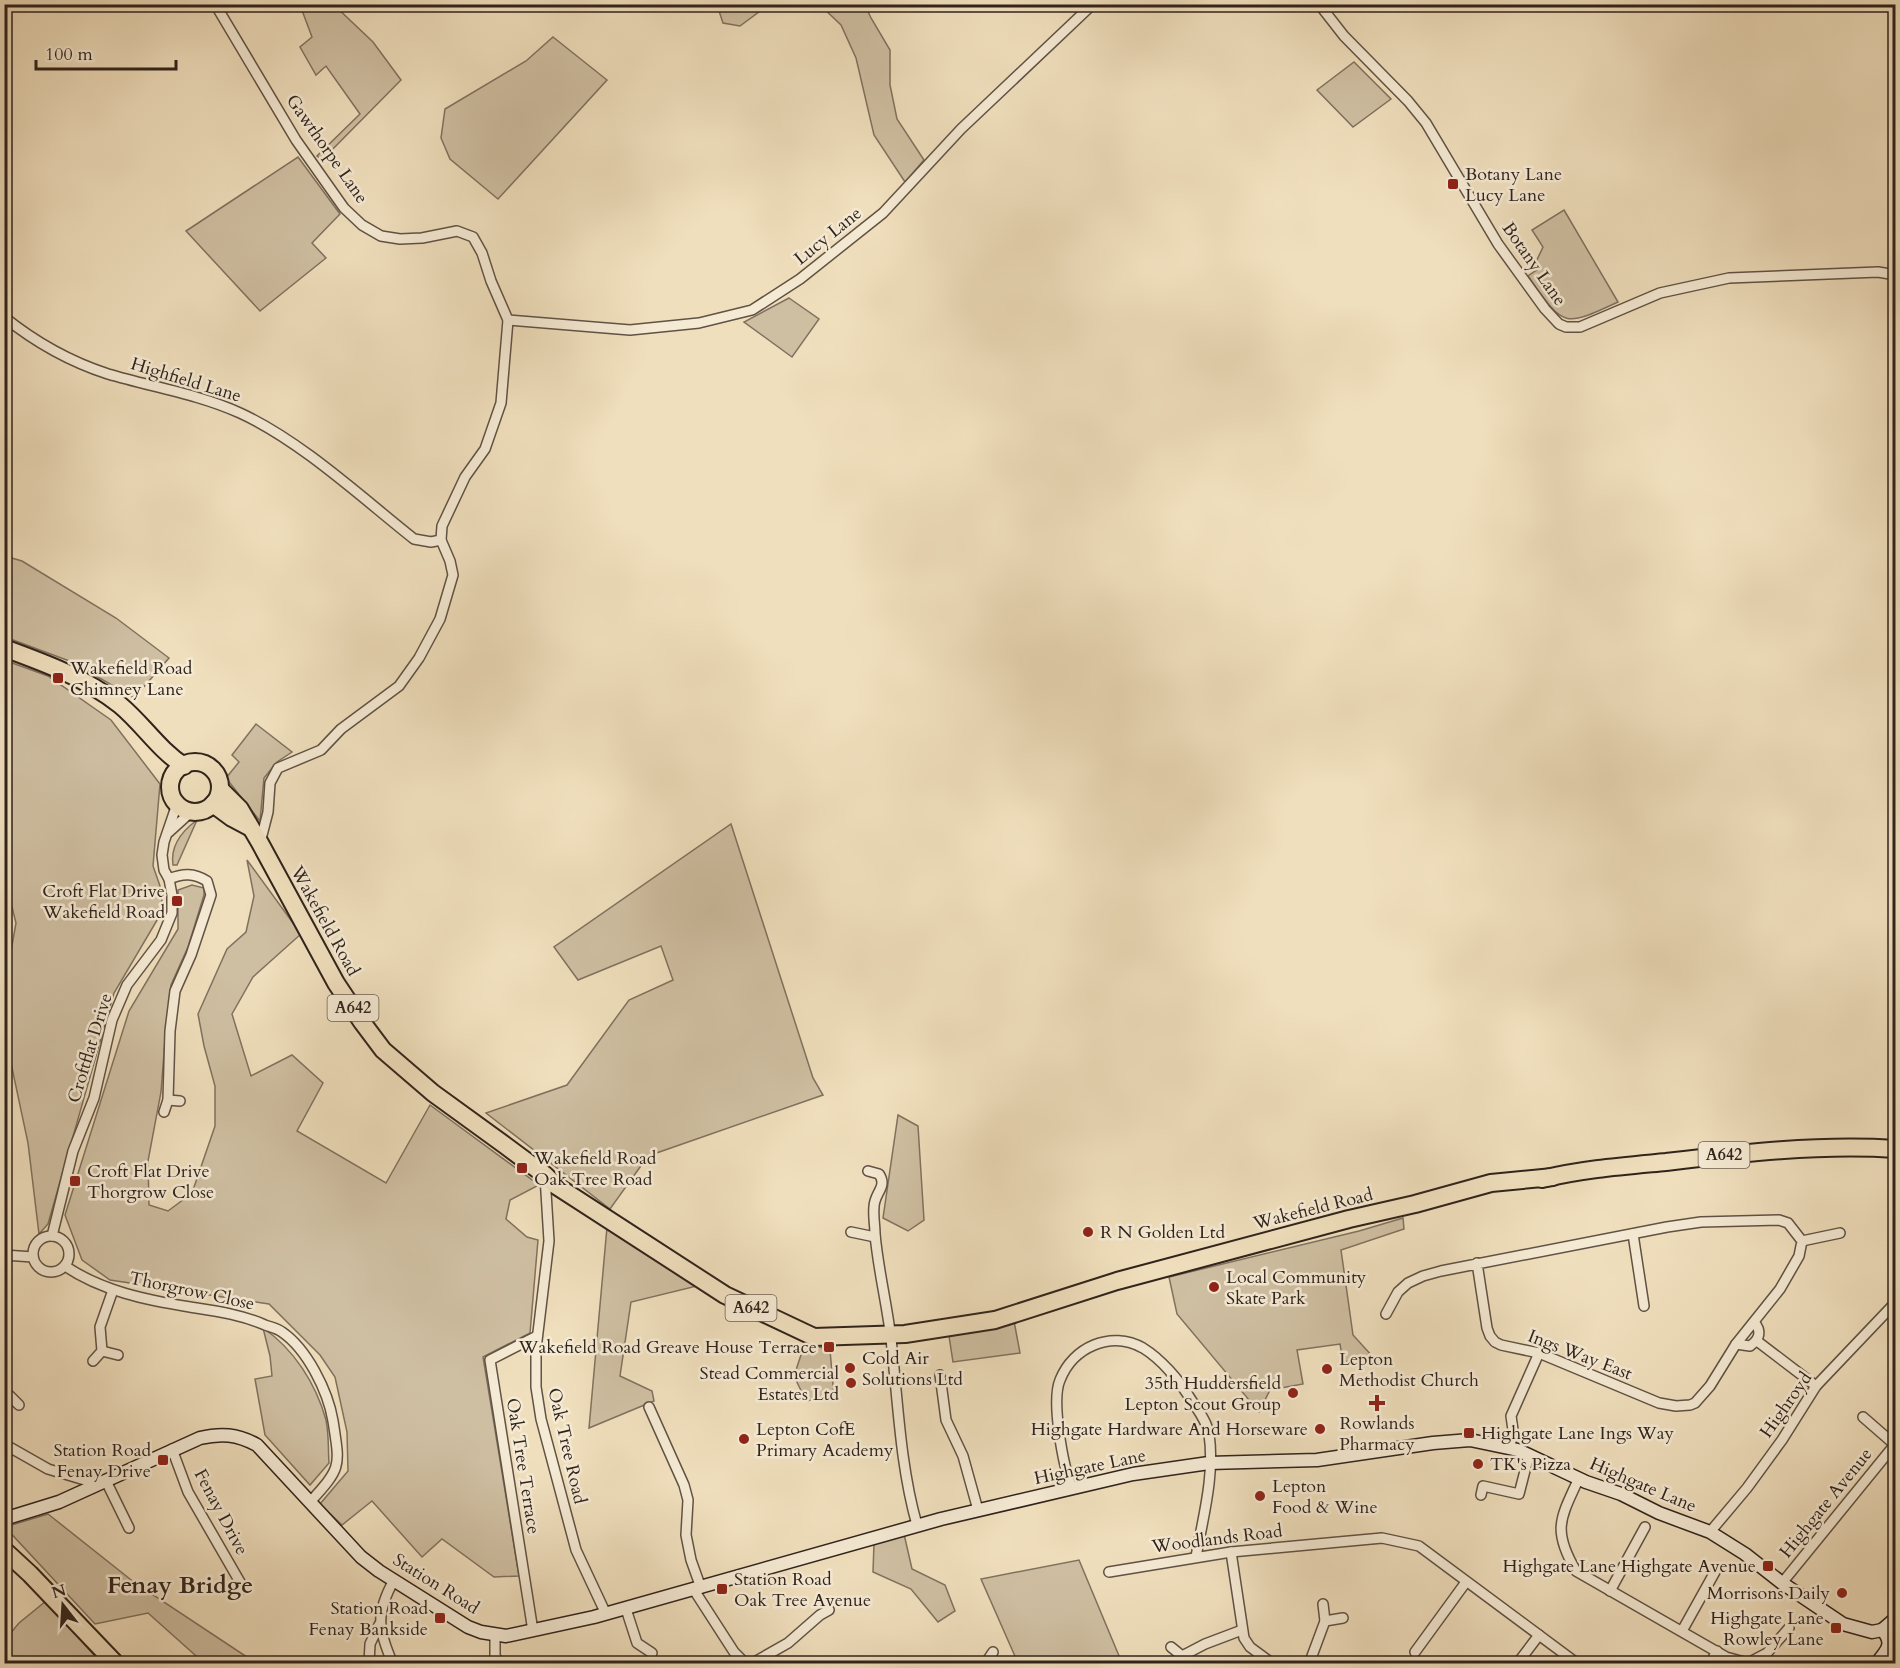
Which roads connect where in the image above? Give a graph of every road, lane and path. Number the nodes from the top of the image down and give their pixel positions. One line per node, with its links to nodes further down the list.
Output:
1 (215, 4): 6 (street, Gawthorpe Lane)
2 (1093, 4): 6 (street, Lucy Lane)
3 (1319, 4): 4 (street, Botany Lane)
4 (1896, 275)
5 (4, 316): 7 (street, Highfield Lane)
6 (508, 320): 7 (street)
7 (441, 540): 15 (street)
8 (4, 648): 9 (highway, Wakefield Road / A642)
9 (154, 740): 10 (highway, Wakefield Road / A642); 11 (highway, Wakefield Road / A642)
10 (183, 765): 11 (highway); 12 (highway, Wakefield Road / A642)
11 (171, 781): 13 (highway, Wakefield Road / A642)
12 (216, 796): 13 (highway); 15 (highway, Wakefield Road / A642)
13 (184, 808): 14 (street); 14 (street, Croftflat Drive)
14 (169, 832): 16 (street, Croftflat Drive)
15 (260, 843): 22 (highway, Wakefield Road / A642)
16 (168, 879): 17 (street); 26 (street, Croftflat Drive)
17 (168, 1100): 18 (street); 19 (street)
18 (180, 1101)
19 (164, 1112)
20 (1896, 1149): 38 (highway, Wakefield Road / A642)
21 (868, 1171): 27 (street)
22 (544, 1173): 38 (highway, Wakefield Road / A642); 39 (street, Oak Tree Road)
23 (851, 1232): 27 (street)
24 (1840, 1233): 28 (street)
25 (1633, 1234): 28 (street); 31 (street); 35 (street)
26 (52, 1236): 30 (street); 32 (street)
27 (875, 1237): 38 (street)
28 (1802, 1241): 37 (street, Ings Way East)
29 (4, 1256): 30 (street)
30 (33, 1257): 32 (street)
31 (1477, 1263): 36 (street); 43 (street, Ings Way East)
32 (65, 1266): 33 (street, Thorgrow Close)
33 (113, 1290): 42 (street, Thorgrow Close); 63 (street, Thorgrow Close)
34 (1896, 1302): 48 (street, Highroyd)
35 (1644, 1306)
36 (1386, 1314)
37 (1754, 1322): 40 (street); 41 (street, Ings Way East)
38 (898, 1335): 67 (street)
39 (537, 1336): 85 (street, Oak Tree Road); 93 (street, Oak Tree Terrace)
40 (1757, 1341): 41 (street); 48 (street)
41 (1736, 1344): 43 (street, Ings Way East)
42 (102, 1351): 44 (street); 45 (street)
43 (1539, 1353): 55 (street)
44 (118, 1355)
45 (93, 1361)
46 (940, 1375): 64 (street)
47 (15, 1386): 49 (street)
48 (1816, 1386): 70 (street, Highroyd)
49 (7, 1395): 50 (street)
50 (19, 1405)
51 (649, 1407): 80 (street)
52 (1863, 1417): 53 (street)
53 (1895, 1443): 78 (street, Highgate Avenue)
54 (4, 1444): 60 (street)
55 (1510, 1447): 57 (street, Highgate Lane); 58 (street, Highgate Lane)
56 (172, 1449): 60 (street, Station Road); 63 (street, Station Road); 79 (street, Fenay Drive)
57 (1529, 1455): 59 (street, Highgate Lane); 62 (street)
58 (1209, 1463): 61 (street, Highgate Lane); 61 (street); 73 (street)
59 (1579, 1478): 70 (street, Highgate Lane); 81 (street)
60 (102, 1483): 65 (street, Station Road); 69 (street)
61 (1071, 1488): 64 (street, Highgate Lane)
62 (1481, 1495)
63 (310, 1502): 76 (street, Station Road)
64 (978, 1510): 66 (street, Highgate Lane)
65 (4, 1519)
66 (941, 1519): 67 (street, Station Road)
67 (917, 1525): 80 (street, Station Road)
68 (1645, 1527): 81 (street)
69 (129, 1528)
70 (1710, 1532): 78 (street, Highgate Lane)
71 (4, 1550): 104 (highway)
72 (1231, 1552): 73 (street, Woodlands Road); 77 (street, Woodlands Road); 91 (street)
73 (1196, 1557): 75 (street, Woodlands Road)
74 (1716, 1570): 94 (street)
75 (1109, 1572)
76 (394, 1580): 89 (street); 95 (street, Station Road)
77 (1466, 1582): 96 (street, Woodlands Road); 101 (street)
78 (1782, 1583): 92 (street, Highgate Lane)
79 (244, 1589)
80 (698, 1589): 83 (street, Station Road); 108 (street)
81 (1610, 1591): 94 (street)
82 (1323, 1604): 88 (street)
83 (626, 1609): 85 (street, Station Road); 102 (street)
84 (829, 1610): 109 (street)
85 (606, 1614): 93 (street, Station Road)
86 (1343, 1618): 88 (street)
87 (1896, 1618): 92 (street)
88 (1325, 1621): 112 (street)
89 (380, 1625): 105 (street); 106 (street)
90 (1789, 1628): 99 (street)
91 (1242, 1630): 103 (street); 111 (street)
92 (1882, 1630): 98 (street)
93 (533, 1631): 95 (street, Station Road)
94 (1682, 1631): 99 (street)
95 (495, 1635): 107 (street)
96 (1539, 1635): 113 (street); 114 (street, Woodlands Road)
97 (1171, 1647): 103 (street)
98 (1888, 1648): 116 (street); 117 (street)
99 (1717, 1651): 115 (street)
100 (993, 1652): 110 (street)
101 (1415, 1652)
102 (652, 1653)
103 (1181, 1660)
104 (116, 1664)
105 (369, 1664)
106 (393, 1664)
107 (500, 1664)
108 (746, 1664)
109 (751, 1664)
110 (985, 1664)
111 (1273, 1664)
112 (1309, 1664)
113 (1517, 1664)
114 (1578, 1664)
115 (1710, 1664)
116 (1876, 1664)
117 (1896, 1664)

